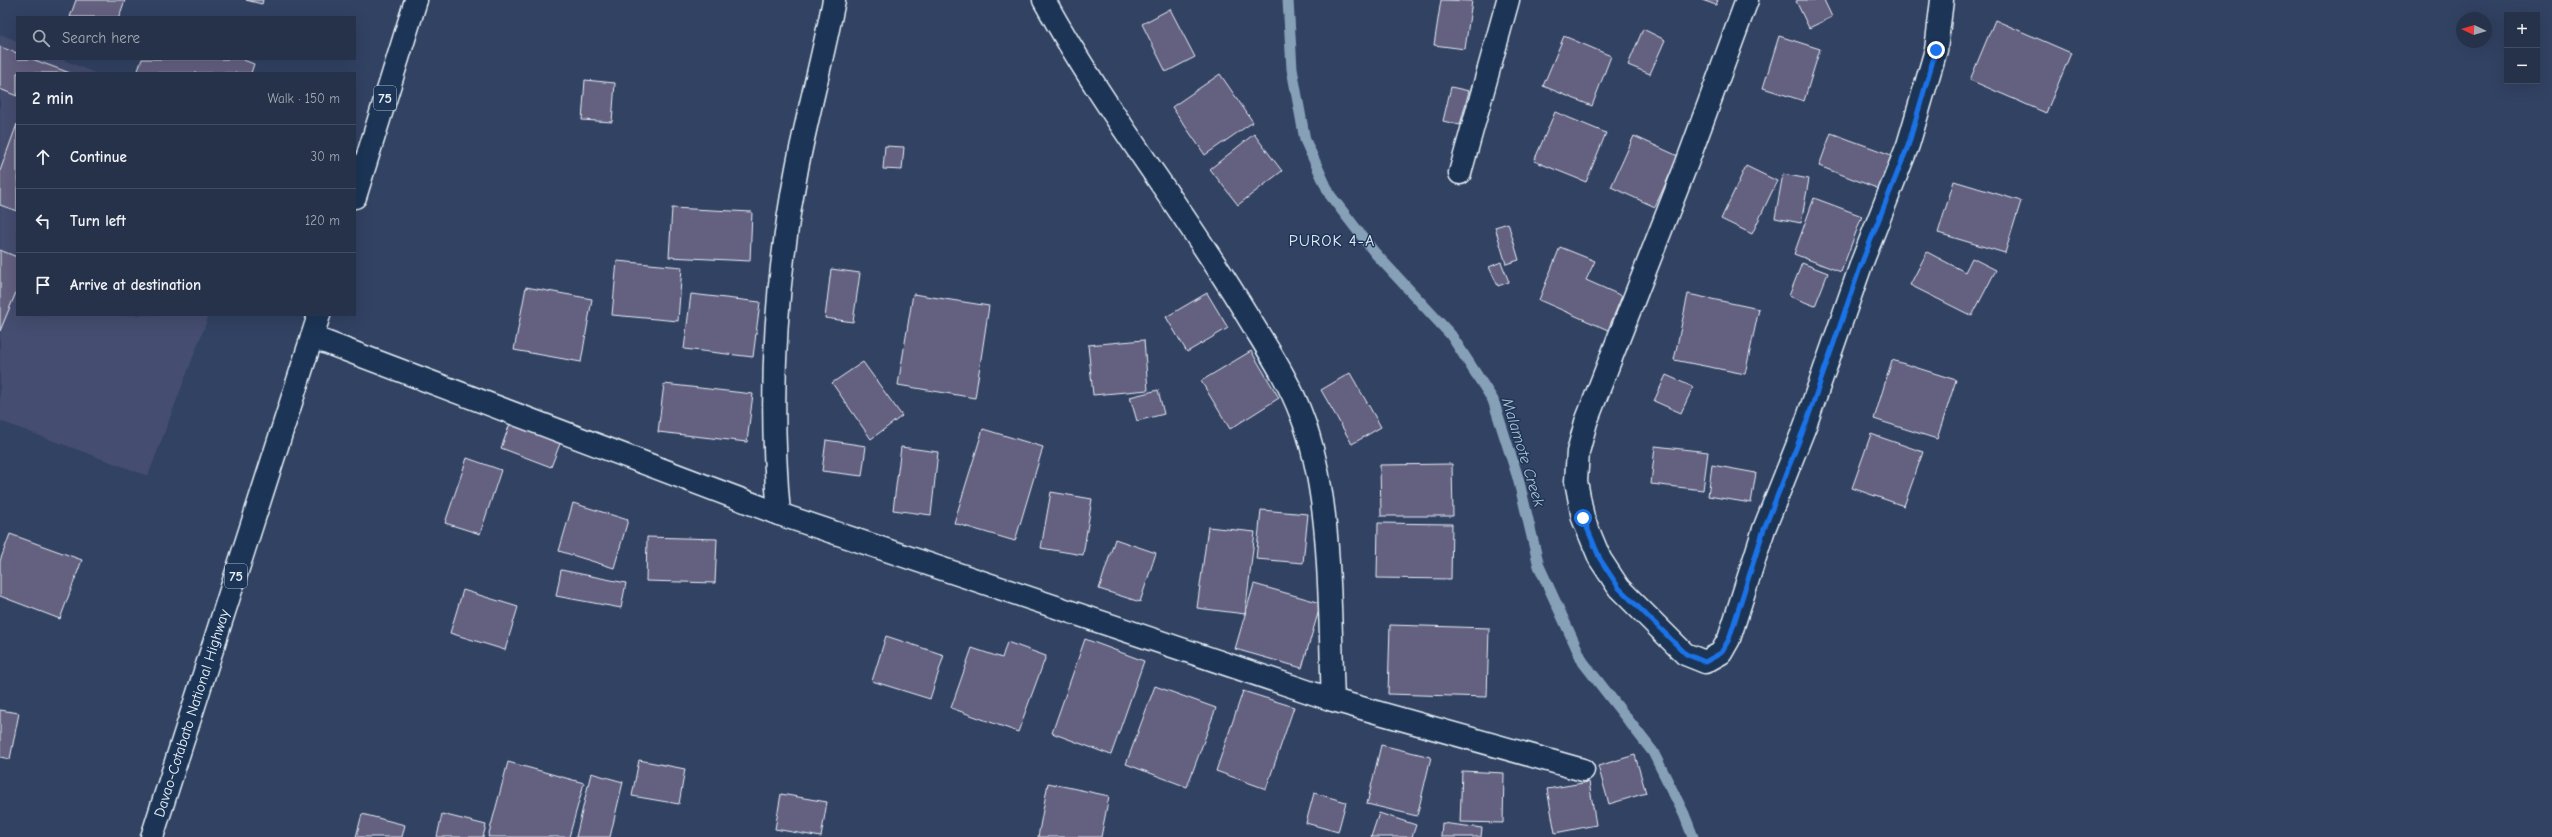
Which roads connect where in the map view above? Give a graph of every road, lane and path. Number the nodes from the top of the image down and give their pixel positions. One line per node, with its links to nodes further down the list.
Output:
1 (416, 0): 8 (main road, 75)
2 (834, 0): 11 (main road)
3 (1044, 0): 12 (main road)
4 (1508, 0): 7 (main road)
5 (1747, 0): 6 (main road)
6 (1942, 0)
7 (1460, 173)
8 (356, 194)
9 (318, 316): 10 (main road, Davao-Cotabato National Highway / 75)
10 (312, 338): 11 (main road); 14 (main road, Davao-Cotabato National Highway / 75)
11 (779, 514): 12 (main road)
12 (1333, 700): 13 (main road)
13 (1583, 770)
14 (152, 837)

